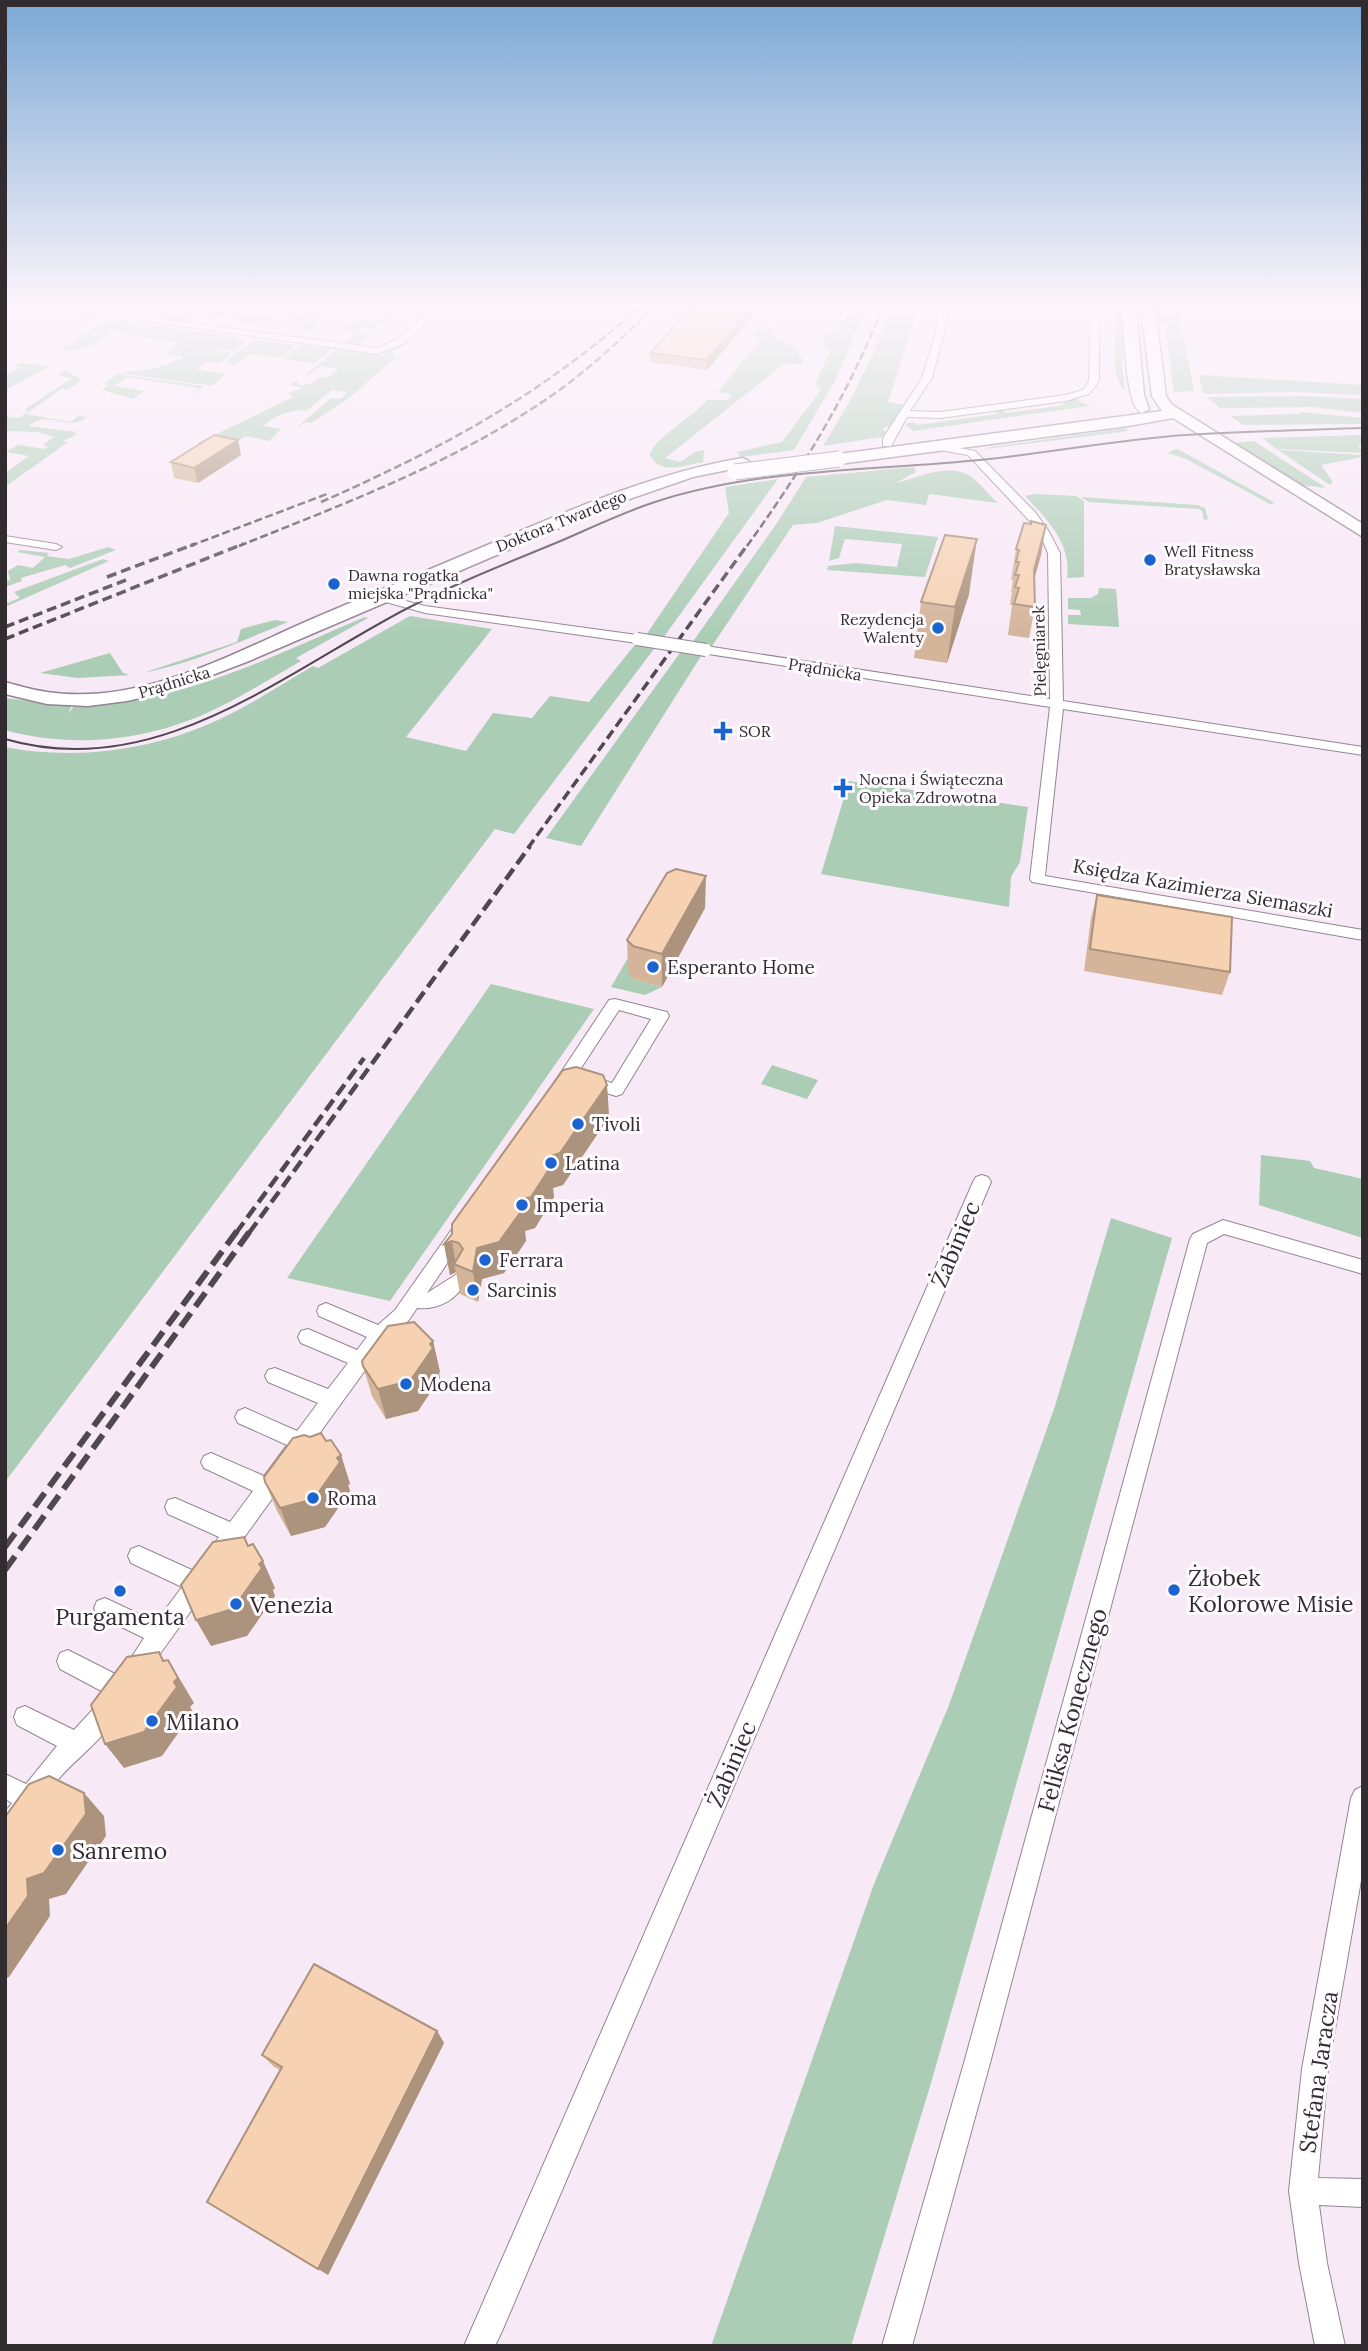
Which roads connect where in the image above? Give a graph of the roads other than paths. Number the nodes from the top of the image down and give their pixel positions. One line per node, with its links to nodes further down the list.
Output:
1 (902, 418): 7 (street)
2 (1116, 418): 7 (street, Doktora Twardego)
3 (1127, 418): 6 (street, Doktora Twardego)
4 (1154, 418): 13 (street)
5 (1182, 418): 11 (street)
6 (999, 440): 8 (street, Doktora Twardego); 9 (street)
7 (887, 444): 10 (street, Doktora Twardego)
8 (932, 446): 9 (street); 10 (street, Doktora Twardego)
9 (971, 453): 19 (street, Pielęgniarek)
10 (841, 454): 15 (street, Doktora Twardego, bridge)
11 (1363, 532)
12 (5, 539): 14 (street)
13 (1363, 544)
14 (56, 547)
15 (379, 597): 16 (street, Prądnicka); 19 (street, Prądnicka, bridge)
16 (295, 634): 17 (street, Prądnicka); 18 (street, Prądnicka)
17 (5, 676)
18 (5, 688)
19 (1058, 704): 20 (street, Prądnicka); 21 (street, Pielęgniarek)
20 (1363, 751)
21 (1037, 879): 22 (street, Księdza Kazimierza Siemaszki)
22 (1363, 935)
23 (568, 1075): 23 (street); 24 (street)
24 (546, 1106)
25 (982, 1182): 56 (street, Żabiniec)
26 (468, 1220): 29 (street)
27 (1363, 1267): 57 (street, Feliksa Konecznego)
28 (457, 1281): 29 (street)
29 (413, 1300): 31 (street)
30 (326, 1311): 31 (street)
31 (380, 1334): 33 (street)
32 (308, 1337): 33 (street)
33 (361, 1360): 35 (street)
34 (275, 1376): 35 (street)
35 (332, 1400): 37 (street)
36 (245, 1417): 37 (street)
37 (302, 1442): 39 (street)
38 (211, 1462): 39 (street)
39 (268, 1488): 41 (street)
40 (175, 1507): 41 (street)
41 (234, 1534): 43 (street)
42 (139, 1556): 43 (street)
43 (197, 1583): 45 (street)
44 (105, 1608): 45 (street)
45 (160, 1635): 47 (street)
46 (68, 1661): 47 (street)
47 (121, 1689): 49 (street)
48 (25, 1717): 49 (street)
49 (76, 1744): 52 (street)
50 (5, 1786): 52 (street)
51 (1363, 1798): 54 (street, Stefana Jaracza)
52 (30, 1799): 53 (street)
53 (5, 1833)
54 (1303, 2191): 55 (street); 58 (street, Stefana Jaracza)
55 (1363, 2193)
56 (479, 2346)
57 (897, 2346)
58 (1330, 2346)

